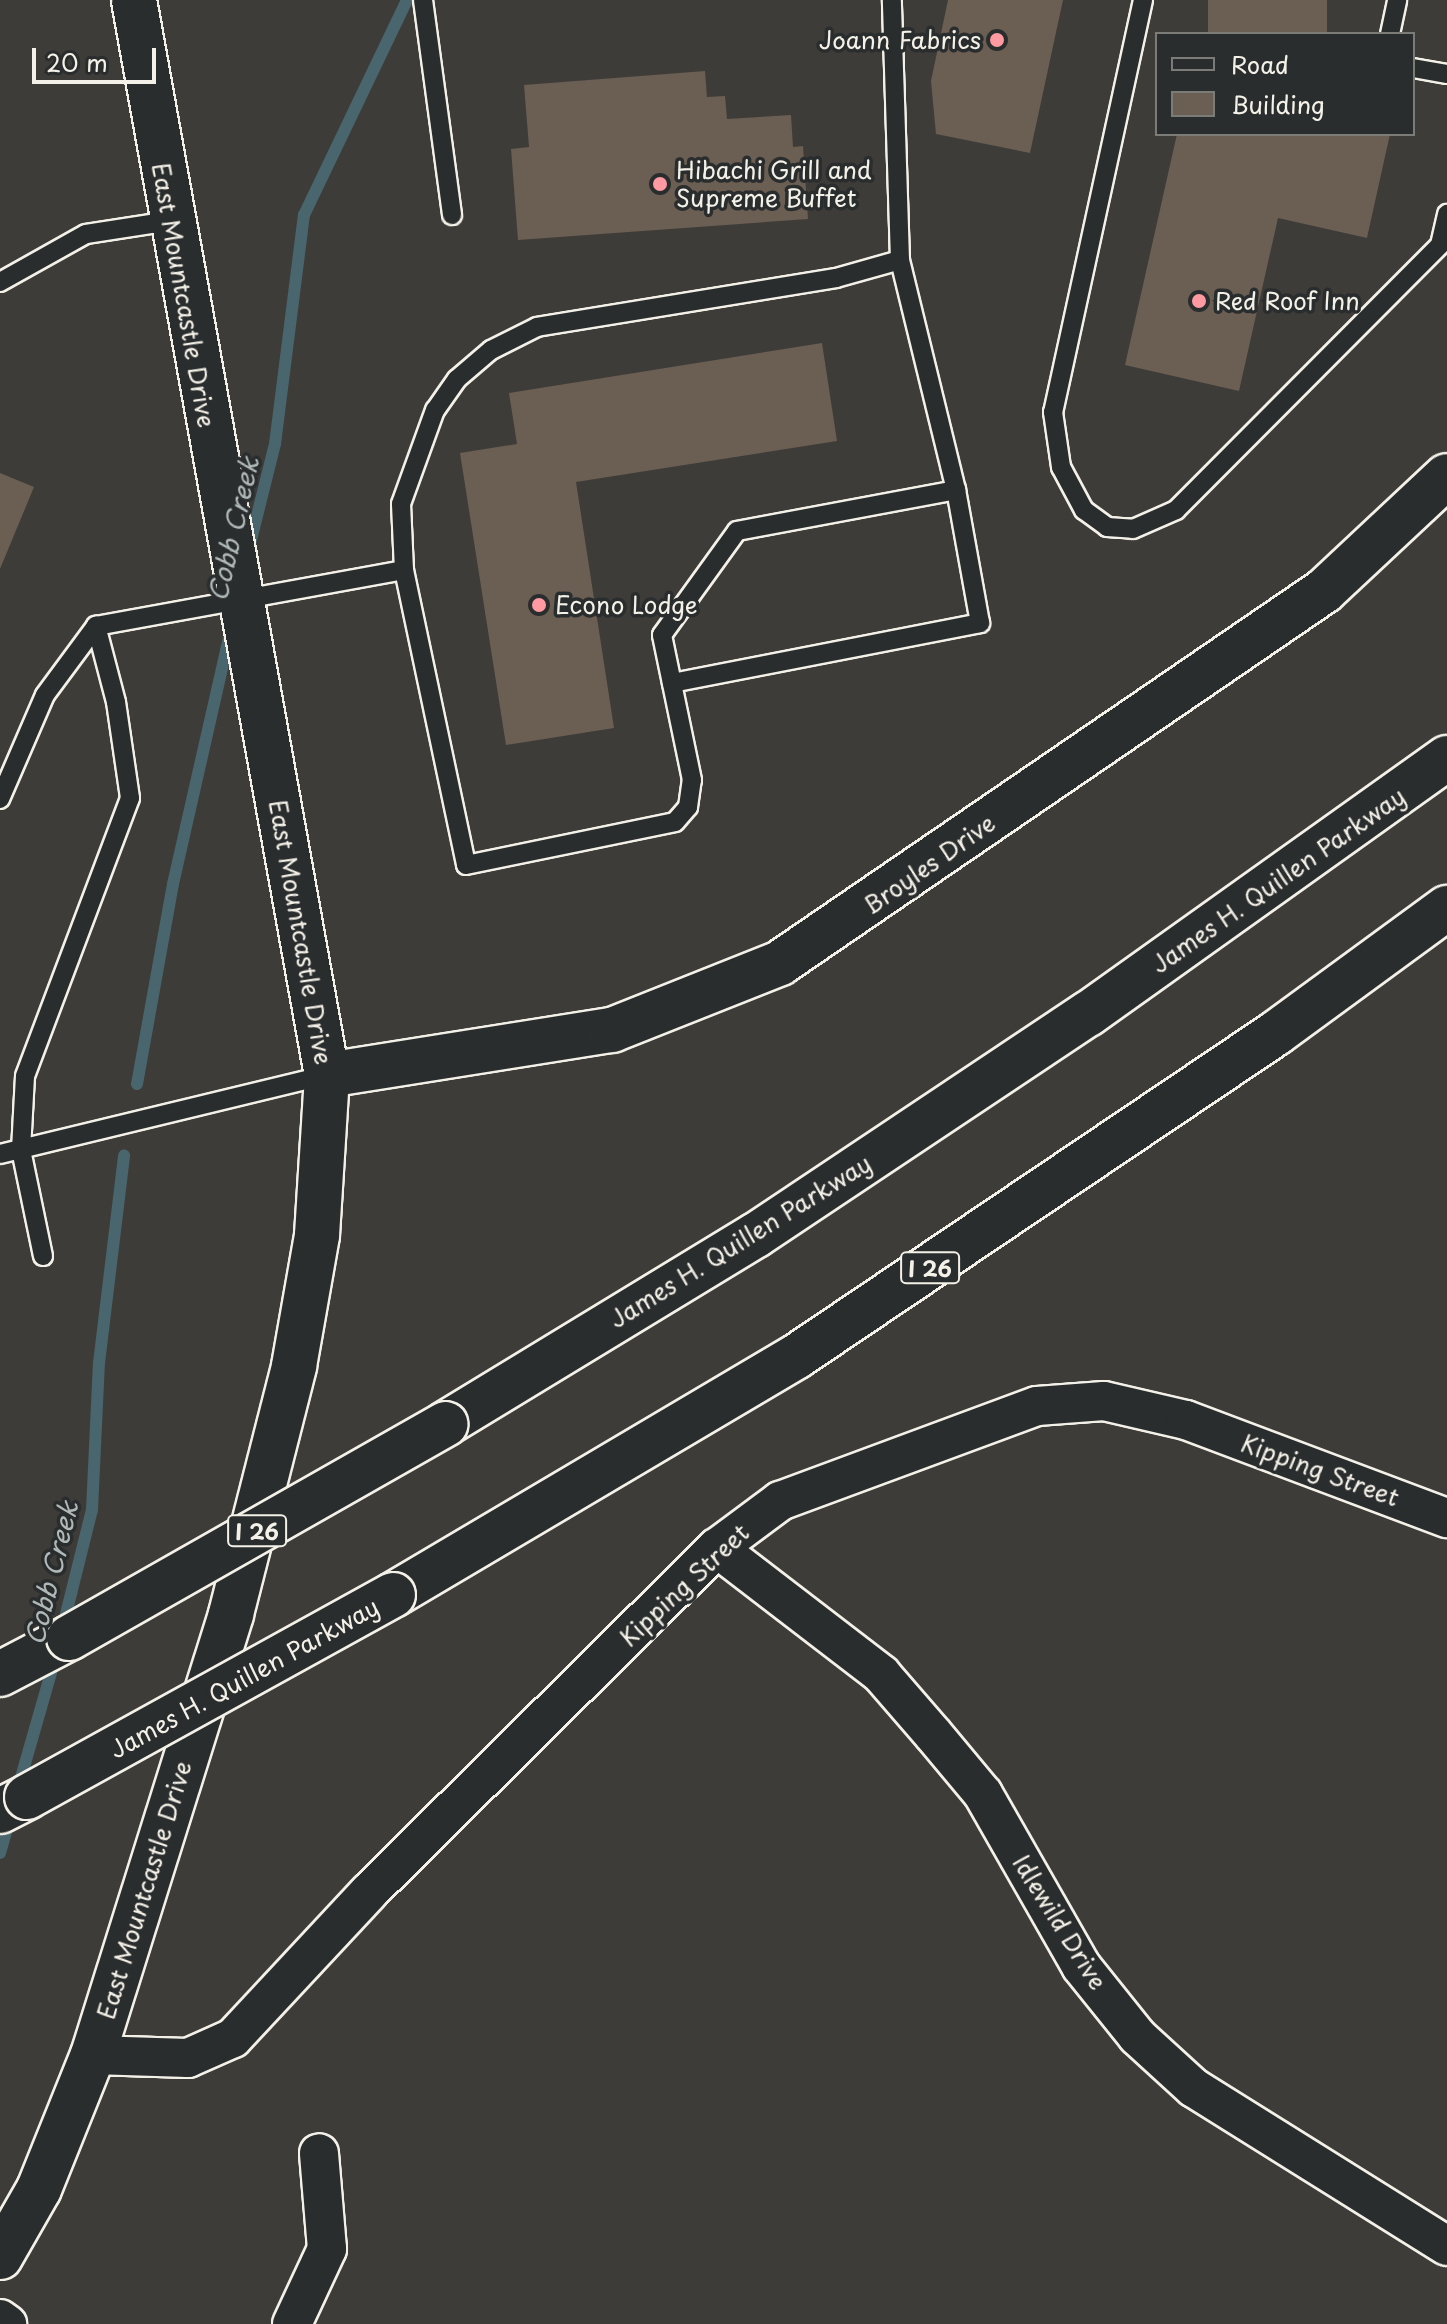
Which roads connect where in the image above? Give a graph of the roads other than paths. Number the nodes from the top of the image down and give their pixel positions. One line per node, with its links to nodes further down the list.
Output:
1 (134, 0): 11 (main road, East Mountcastle Drive)
2 (423, 0): 10 (lane)
3 (892, 0): 12 (lane)
4 (1143, 0): 9 (lane)
5 (1397, 0): 6 (lane)
6 (1390, 32)
7 (1415, 68): 8 (lane)
8 (1447, 74)
9 (1447, 214)
10 (452, 215)
11 (170, 221): 13 (lane); 17 (main road, East Mountcastle Drive)
12 (900, 260): 15 (lane); 16 (lane)
13 (0, 282)
14 (1447, 476): 23 (main road, Broyles Drive)
15 (956, 490): 19 (lane); 19 (lane)
16 (404, 570): 17 (lane); 19 (lane)
17 (241, 603): 18 (lane); 23 (main road, East Mountcastle Drive)
18 (96, 626): 21 (lane); 24 (lane)
19 (672, 683)
20 (1447, 758): 29 (main road, James H. Quillen Parkway / I 26, bridge)
21 (0, 799)
22 (1447, 908): 30 (main road, James H. Quillen Parkway / I 26, bridge)
23 (327, 1075): 24 (lane); 31 (main road, East Mountcastle Drive)
24 (21, 1150): 25 (lane); 26 (lane)
25 (0, 1154)
26 (43, 1256)
27 (1447, 1518): 28 (street, Kipping Street)
28 (717, 1548): 31 (street, Kipping Street); 33 (street, Idlewild Drive)
29 (0, 1674)
30 (14, 1804)
31 (93, 2055): 34 (main road, East Mountcastle Drive)
32 (319, 2153): 37 (street)
33 (1447, 2246)
34 (0, 2257)
35 (0, 2319): 36 (street)
36 (7, 2324)
37 (292, 2324)

